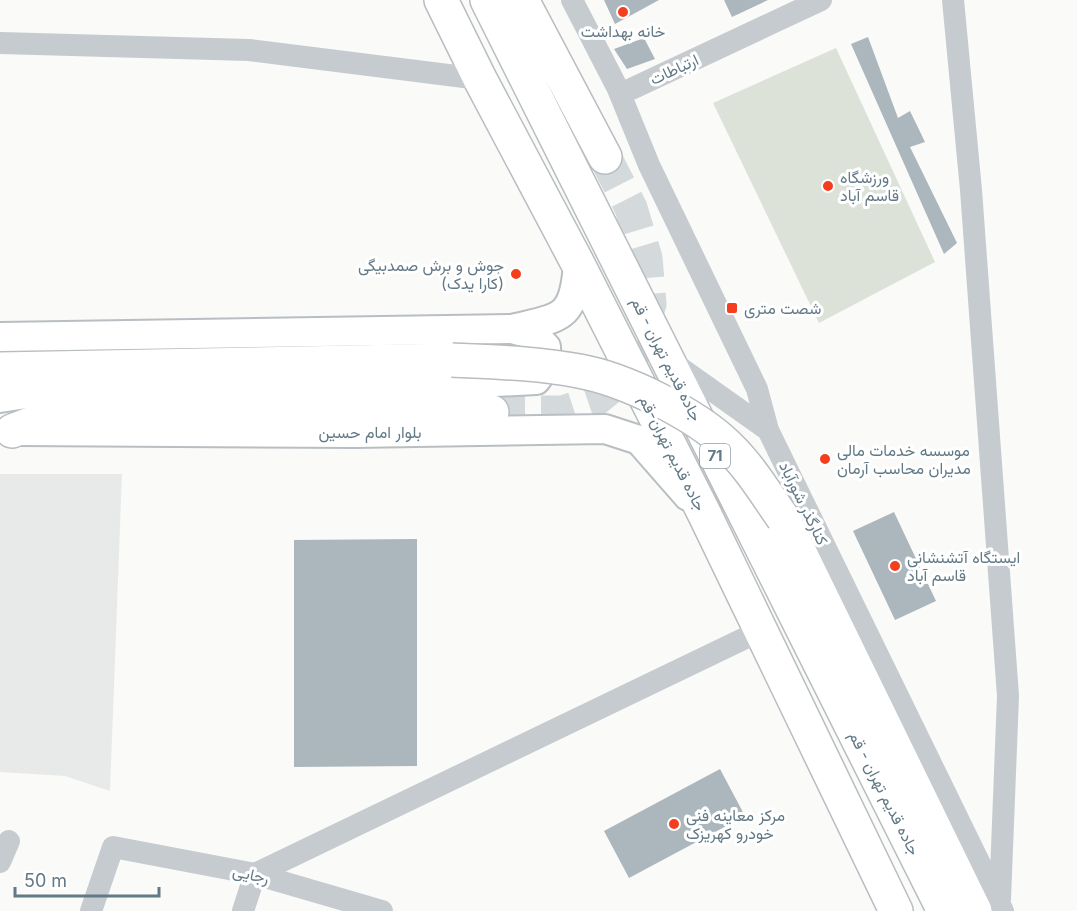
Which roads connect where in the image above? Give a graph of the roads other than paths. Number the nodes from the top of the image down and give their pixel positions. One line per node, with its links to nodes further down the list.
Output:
1 (438, 0): 8 (highway, جاده قدیم تهران-قم / 71)
2 (487, 0): 14 (highway, جاده قدیم تهران - قم / 71)
3 (522, 0): 10 (highway)
4 (572, 0): 9 (street)
5 (821, 0): 9 (street, ارتباطات)
6 (953, 0): 23 (street)
7 (0, 43): 8 (street)
8 (480, 78): 11 (highway, جاده قدیم تهران-قم / 71)
9 (618, 89): 18 (street, کنارگذر شورآباد)
10 (605, 157)
11 (578, 264): 12 (main road); 20 (highway, جاده قدیم تهران-قم / 71)
12 (512, 329): 13 (main road); 16 (main road)
13 (0, 338)
14 (667, 358): 18 (street); 28 (highway, جاده قدیم تهران - قم / 71)
15 (0, 369): 23 (highway, bridge)
16 (0, 398)
17 (492, 412): 19 (highway)
18 (768, 430): 23 (street, کنارگذر شورآباد)
19 (6, 431): 20 (main road, بلوار امام حسین)
20 (705, 515): 21 (highway, جاده قدیم تهران-قم / 71)
21 (762, 630): 22 (street); 27 (highway, جاده قدیم تهران-قم / 71)
22 (255, 874): 24 (street, رجایی); 25 (street); 26 (street, رجایی)
23 (993, 909)
24 (91, 911)
25 (243, 911)
26 (381, 911)
27 (896, 911)
28 (944, 911)

